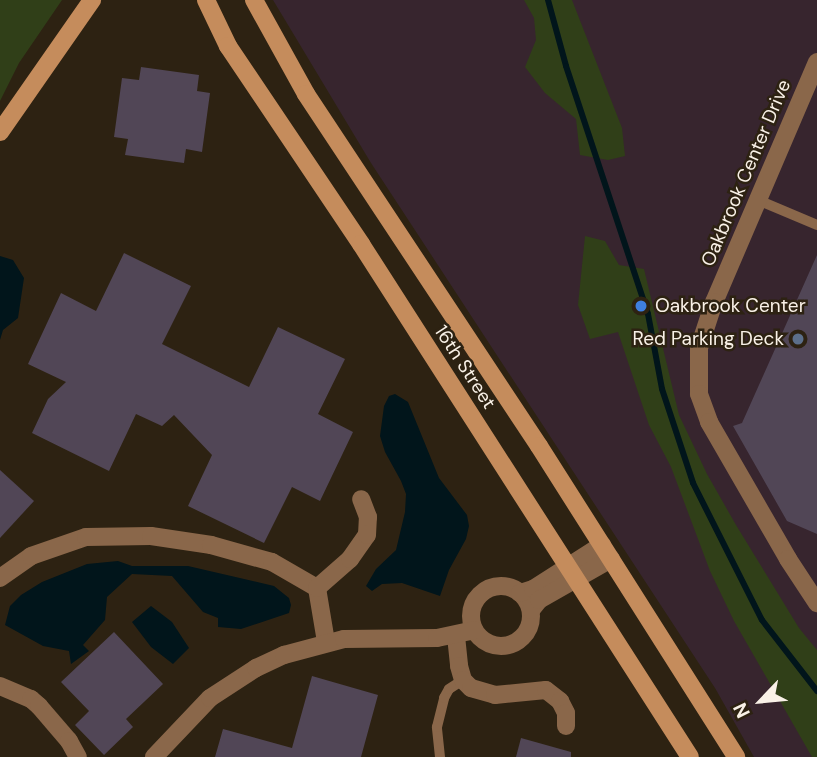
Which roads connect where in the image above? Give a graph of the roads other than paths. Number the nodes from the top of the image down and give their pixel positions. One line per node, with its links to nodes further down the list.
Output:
1 (92, 0): 5 (street)
2 (206, 0): 10 (street, 16th Street)
3 (254, 0): 9 (street, 16th Street)
4 (817, 62): 6 (street, Oakbrook Center Drive)
5 (0, 132)
6 (758, 200): 7 (lane); 14 (street, Oakbrook Center Drive)
7 (817, 225)
8 (361, 499): 12 (street)
9 (606, 552): 10 (street); 26 (street, 16th Street)
10 (572, 573): 13 (street); 15 (street); 25 (street, 16th Street)
11 (0, 578): 12 (street)
12 (317, 588): 18 (street)
13 (520, 593): 15 (street); 16 (street)
14 (817, 603)
15 (530, 610): 16 (street)
16 (474, 630): 17 (street)
17 (456, 636): 18 (street); 19 (street)
18 (326, 642): 23 (street)
19 (463, 680): 21 (street); 24 (lane)
20 (0, 686): 22 (street)
21 (566, 726)
22 (78, 757)
23 (154, 757)
24 (440, 757)
25 (690, 757)
26 (736, 757)

